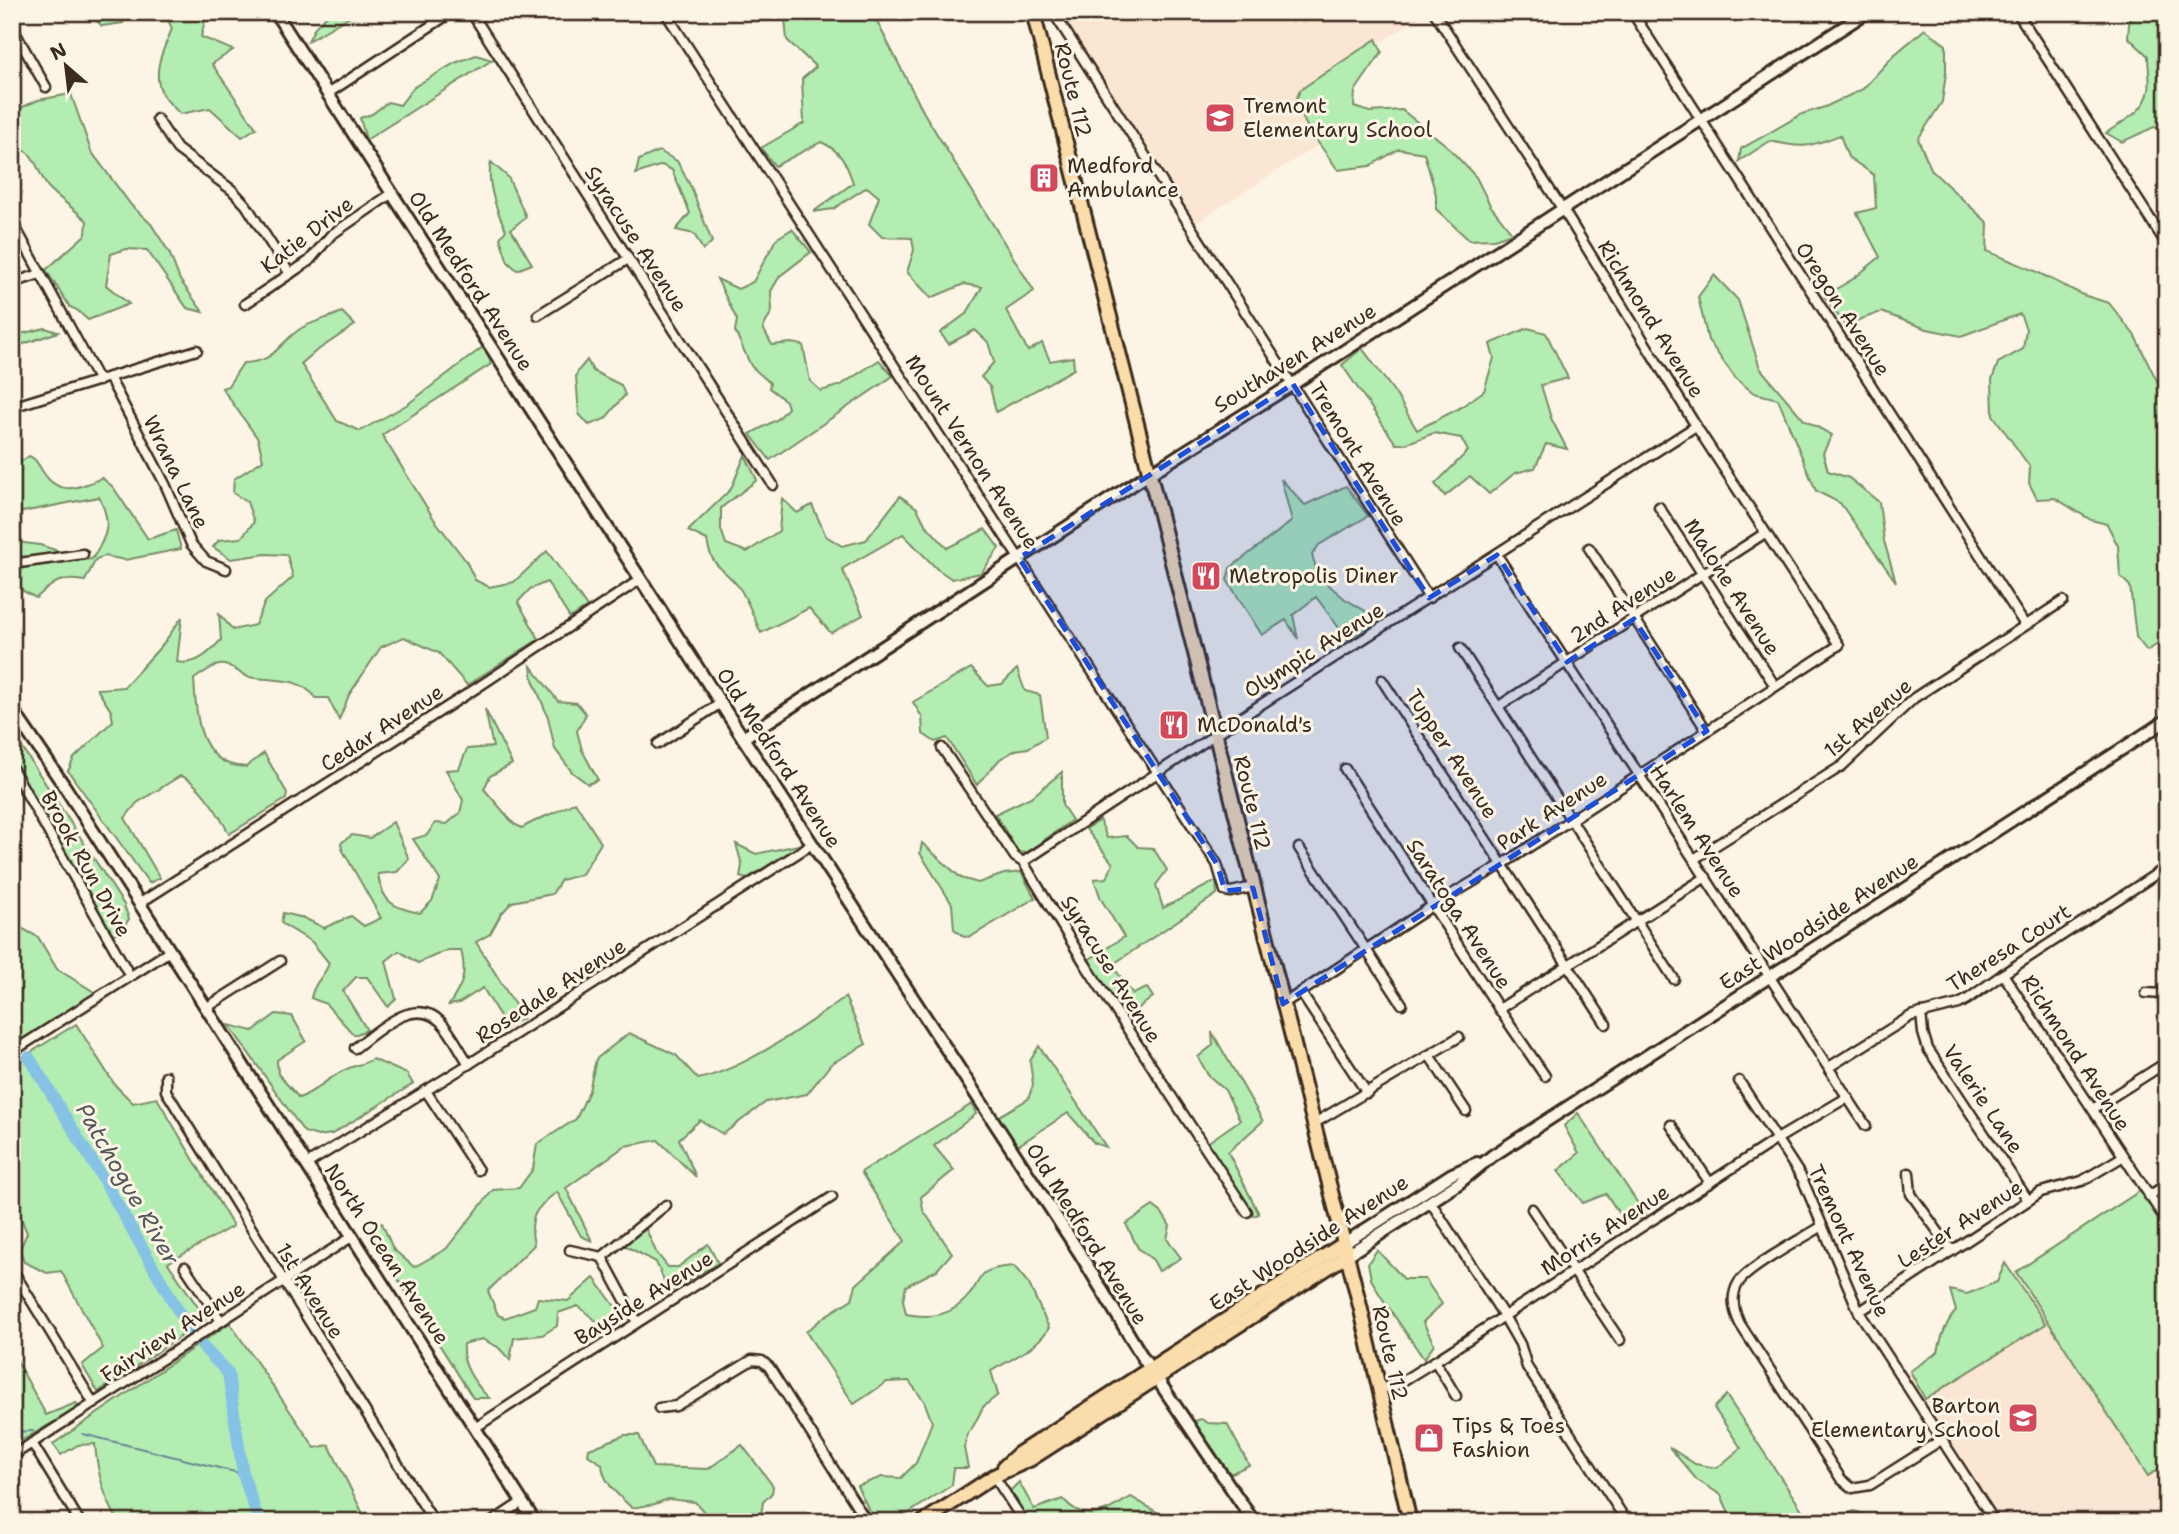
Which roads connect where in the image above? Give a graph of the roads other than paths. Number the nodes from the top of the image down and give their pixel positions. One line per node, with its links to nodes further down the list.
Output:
1 (275, 12): 13 (street, Old Medford Avenue)
2 (452, 12): 13 (street)
3 (471, 12): 20 (street, Syracuse Avenue)
4 (665, 12): 39 (street, Mount Vernon Avenue)
5 (1033, 12): 32 (main road, Route 112)
6 (1053, 12): 29 (street, Tremont Avenue)
7 (1434, 12): 17 (street, Richmond Avenue)
8 (1632, 12): 15 (street, Oregon Avenue)
9 (1867, 12): 15 (street, Southaven Avenue)
10 (2017, 12): 19 (street)
11 (12, 27): 12 (street)
12 (46, 87)
13 (327, 94): 16 (street, Old Medford Avenue)
14 (157, 119): 22 (street)
15 (1701, 119): 17 (street, Southaven Avenue); 47 (street, Oregon Avenue)
16 (391, 194): 22 (street, Katie Drive); 43 (street, Old Medford Avenue)
17 (1561, 209): 29 (street, Southaven Avenue); 31 (street, Richmond Avenue)
18 (12, 222): 21 (street)
19 (2167, 246)
20 (628, 259): 25 (street); 33 (street, Syracuse Avenue)
21 (40, 274): 23 (street); 28 (street)
22 (290, 274): 24 (street, Katie Drive)
23 (12, 283)
24 (245, 304)
25 (538, 315)
26 (197, 350): 27 (street)
27 (109, 377): 28 (street); 41 (street, Wrana Lane)
28 (99, 381): 30 (street)
29 (1293, 384): 32 (street, Southaven Avenue); 44 (street, Tremont Avenue)
30 (12, 407)
31 (1696, 426): 35 (street, Richmond Avenue); 38 (street, Olympic Avenue)
32 (1150, 473): 39 (street, Southaven Avenue); 58 (main road, Route 112)
33 (773, 485)
34 (1659, 507): 42 (street, Malone Avenue)
35 (1765, 533): 42 (street, 2nd Avenue); 48 (street, Richmond Avenue)
36 (1589, 548): 46 (street)
37 (83, 554): 40 (street)
38 (1497, 555): 44 (street, Olympic Avenue); 50 (street, Harlem Avenue)
39 (1019, 558): 59 (street, Southaven Avenue); 64 (street, Mount Vernon Avenue)
40 (12, 564)
41 (226, 569)
42 (1702, 574): 46 (street, 2nd Avenue); 52 (street, Malone Avenue)
43 (641, 579): 53 (street, Old Medford Avenue); 75 (street, Cedar Avenue)
44 (1429, 598): 58 (street, Olympic Avenue)
45 (2063, 601): 47 (street, 1st Avenue)
46 (1634, 618): 50 (street, 2nd Avenue); 57 (street)
47 (2025, 625): 69 (street, 1st Avenue)
48 (1839, 645): 52 (street, Park Avenue)
49 (1460, 648): 54 (street)
50 (1567, 662): 54 (street, 2nd Avenue); 65 (street, Harlem Avenue)
51 (1382, 680): 71 (street, Tupper Avenue)
52 (1775, 686): 57 (street, Park Avenue)
53 (721, 703): 59 (street, Old Medford Avenue); 60 (street)
54 (1499, 706): 66 (street)
55 (12, 709): 75 (street, North Ocean Avenue)
56 (2167, 720): 84 (street, East Woodside Avenue)
57 (1707, 731): 65 (street, Park Avenue)
58 (1215, 734): 64 (street, Olympic Avenue); 74 (main road, Route 112)
59 (743, 738): 67 (street, Old Medford Avenue)
60 (657, 744)
61 (942, 748): 70 (street, Syracuse Avenue)
62 (12, 768): 83 (street, Brook Run Drive)
63 (1345, 769): 76 (street, Saratoga Avenue)
64 (1158, 772): 70 (street, Olympic Avenue); 74 (street, Mount Vernon Avenue)
65 (1640, 776): 66 (street, Park Avenue); 69 (street, Harlem Avenue)
66 (1573, 819): 71 (street, Park Avenue); 77 (street)
67 (812, 844): 100 (street, Rosedale Avenue); 145 (street, Old Medford Avenue)
68 (1299, 848): 78 (street)
69 (1694, 859): 73 (street, Harlem Avenue)
70 (1023, 862): 127 (street, Syracuse Avenue)
71 (1503, 864): 76 (street, Park Avenue); 81 (street, Tupper Avenue)
72 (2167, 867): 82 (street, Theresa Court)
73 (1706, 877): 77 (street); 84 (street, Harlem Avenue)
74 (1253, 887): 89 (main road, Route 112)
75 (140, 903): 79 (street, North Ocean Avenue)
76 (1433, 906): 78 (street, Park Avenue); 92 (street, Saratoga Avenue)
77 (1637, 921): 81 (street); 85 (street)
78 (1366, 950): 87 (street, Park Avenue); 90 (street)
79 (170, 951): 83 (street); 91 (street, North Ocean Avenue)
80 (279, 961): 91 (street)
81 (1568, 966): 92 (street); 94 (street, Tupper Avenue)
82 (2003, 974): 93 (street, Theresa Court); 108 (street, Richmond Avenue)
83 (130, 976): 97 (street)
84 (1770, 977): 101 (street, Harlem Avenue); 114 (street, East Woodside Avenue)
85 (1674, 979)
86 (2167, 992): 88 (street)
87 (1301, 993): 89 (street, Park Avenue); 106 (street)
88 (2146, 993)
89 (1283, 1004): 110 (main road, Route 112)
90 (1402, 1004)
91 (206, 1008): 116 (street, North Ocean Avenue)
92 (1499, 1009): 103 (street, Saratoga Avenue)
93 (1921, 1013): 101 (street, Theresa Court); 123 (street, Valerie Lane)
94 (1606, 1024)
95 (1459, 1037): 98 (street)
96 (355, 1048): 100 (street)
97 (12, 1052)
98 (1429, 1055): 106 (street); 109 (street)
99 (2167, 1062): 108 (street)
100 (469, 1064): 105 (street, Rosedale Avenue)
101 (1829, 1068): 107 (street, Harlem Avenue)
102 (166, 1076): 138 (street, 1st Avenue)
103 (1545, 1076)
104 (1739, 1081): 113 (street, Tremont Avenue)
105 (426, 1091): 116 (street, Rosedale Avenue); 117 (street)
106 (1367, 1093): 110 (street)
107 (1848, 1097): 112 (street, Harlem Avenue); 113 (street, Morris Avenue)
108 (2093, 1109): 115 (street, Richmond Avenue)
109 (1466, 1111)
110 (1313, 1125): 132 (main road, Route 112)
111 (1671, 1125): 119 (street)
112 (1866, 1126)
113 (1777, 1139): 119 (street, Morris Avenue); 129 (street, Tremont Avenue)
114 (1492, 1156): 124 (street, East Woodside Avenue); 132 (street, East Woodside Avenue)
115 (2122, 1157): 121 (street, Richmond Avenue); 123 (street, Lester Avenue)
116 (307, 1164): 130 (street, North Ocean Avenue)
117 (478, 1170)
118 (1909, 1173): 133 (street)
119 (1710, 1183): 137 (street, Morris Avenue)
120 (2167, 1184): 121 (street)
121 (2150, 1196): 128 (street, Richmond Avenue)
122 (832, 1197): 142 (street, Bayside Avenue)
123 (2028, 1200): 133 (street, Lester Avenue)
124 (1430, 1201): 132 (street, East Woodside Avenue); 140 (street)
125 (666, 1205): 134 (street)
126 (1532, 1209): 137 (street)
127 (1247, 1212)
128 (2167, 1222)
129 (1821, 1227): 139 (street, Tremont Avenue); 151 (street)
130 (353, 1236): 138 (street, Fairview Avenue); 150 (street, North Ocean Avenue)
131 (570, 1250): 134 (street)
132 (1345, 1250): 145 (main road, East Woodside Avenue); 146 (main road, Route 112)
133 (1952, 1251): 139 (street, Lester Avenue)
134 (602, 1257): 142 (street)
135 (185, 1267): 141 (street)
136 (12, 1269): 148 (street)
137 (1573, 1272): 140 (street, Morris Avenue); 143 (street)
138 (283, 1280): 141 (street, Fairview Avenue); 157 (street, 1st Avenue)
139 (1859, 1312): 151 (street, Tremont Avenue)
140 (1504, 1316): 144 (street, Morris Avenue); 165 (street)
141 (221, 1321): 148 (street, Fairview Avenue)
142 (637, 1322): 150 (street, Bayside Avenue)
143 (1620, 1340)
144 (1435, 1361): 146 (street, Morris Avenue); 147 (street)
145 (1153, 1374): 154 (main road); 154 (main road); 163 (street, Old Medford Avenue)
146 (1380, 1389): 164 (main road, Route 112)
147 (1456, 1396)
148 (94, 1404): 152 (street, Fairview Avenue)
149 (659, 1408): 160 (street)
150 (475, 1427): 155 (street, North Ocean Avenue)
151 (1941, 1440): 166 (street, Tremont Avenue)
152 (32, 1443): 153 (street, Fairview Avenue); 156 (street)
153 (12, 1456)
154 (994, 1476): 161 (main road); 162 (street)
155 (522, 1502): 158 (street); 159 (street, North Ocean Avenue)
156 (80, 1522)
157 (434, 1522)
158 (492, 1522)
159 (535, 1522)
160 (867, 1522)
161 (923, 1522)
162 (1024, 1522)
163 (1254, 1522)
164 (1410, 1522)
165 (1627, 1522)
166 (1995, 1522)

